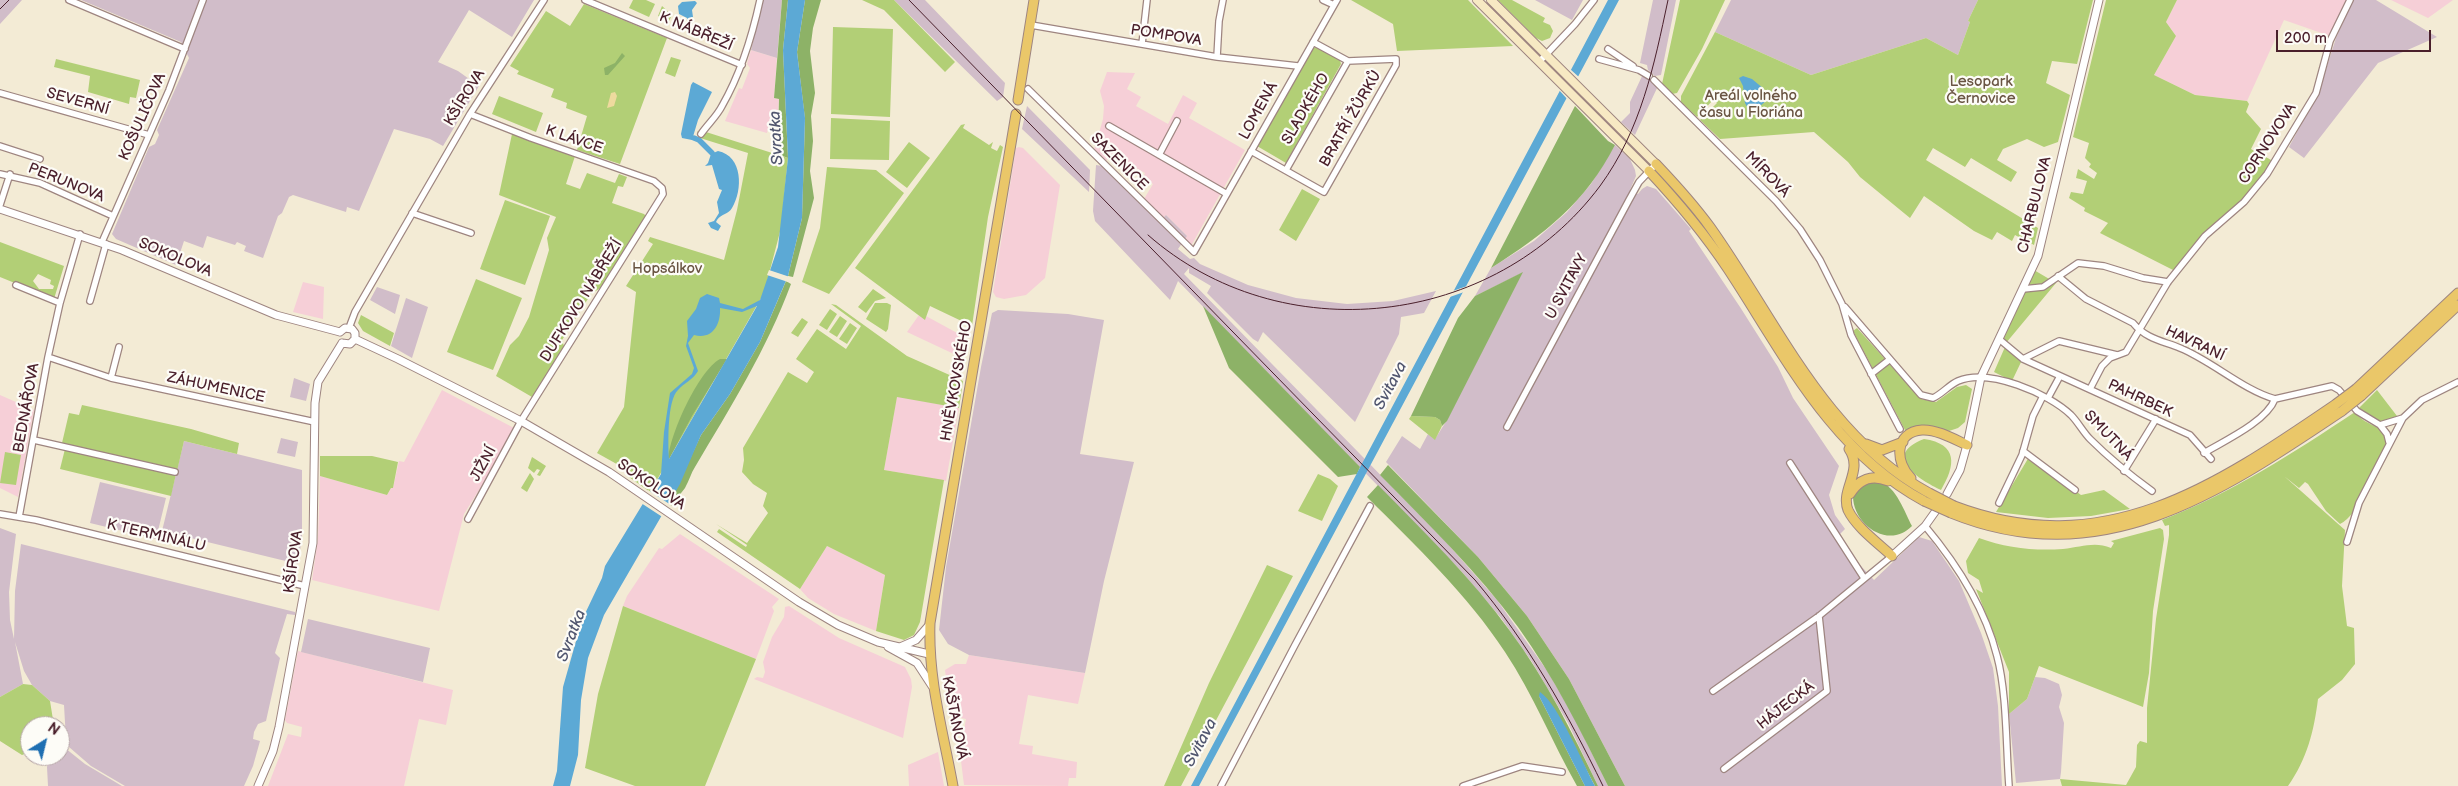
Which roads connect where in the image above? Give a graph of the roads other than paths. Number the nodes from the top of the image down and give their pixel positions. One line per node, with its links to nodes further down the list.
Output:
1 (69, 0): 19 (street)
2 (203, 0): 19 (street, KOŠULIČOVA)
3 (544, 0): 32 (street, KŠÍROVA)
4 (585, 0): 26 (street, K NÁBŘEŽÍ)
5 (760, 0): 26 (street)
6 (1034, 0): 16 (main road)
7 (1147, 0): 18 (street)
8 (1223, 0): 22 (street)
9 (1323, 0): 15 (street)
10 (1477, 0): 25 (main road)
11 (1491, 0): 21 (main road)
12 (1594, 0): 21 (street)
13 (2099, 0): 60 (street, CHARBULOVA)
14 (2350, 0): 58 (street, CORNOVOVA)
15 (1335, 2): 17 (street, LOMENÁ)
16 (1031, 25): 18 (street, POMPOVA); 31 (main road)
17 (1313, 42): 24 (street); 27 (street, LOMENÁ)
18 (1142, 44): 22 (street, POMPOVA)
19 (185, 49): 37 (street, KOŠULIČOVA)
20 (1608, 49): 28 (street, MÍROVÁ)
21 (1546, 54): 25 (street); 42 (main road)
22 (1217, 57): 27 (street, POMPOVA)
23 (1599, 59): 28 (street, MÍROVÁ)
24 (1348, 61): 43 (street, SLADKÉHO); 43 (street, BRATŘÍ ŽŮRKŮ)
25 (1539, 62): 44 (main road)
26 (742, 65): 36 (street)
27 (1298, 66): 39 (street, LOMENÁ)
28 (1639, 70): 64 (street, MÍROVÁ)
29 (1028, 90): 56 (street, SAZENICE)
30 (0, 93): 37 (street, SEVERNÍ)
31 (1018, 100)
32 (470, 114): 47 (street, K LÁVCE); 51 (street, KŠÍROVA)
33 (1016, 114): 123 (main road, HNĚVKOVSKÉHO)
34 (1177, 121): 40 (street)
35 (1108, 126): 40 (street)
36 (702, 134)
37 (149, 135): 52 (street, KOŠULIČOVA)
38 (0, 146): 41 (street)
39 (1251, 151): 43 (street); 48 (street, LOMENÁ)
40 (1159, 155): 48 (street)
41 (40, 159)
42 (1656, 164): 44 (street, U SVITAVY); 94 (main road)
43 (1286, 170)
44 (1649, 171): 91 (street, U SVITAVY); 93 (main road)
45 (0, 174): 46 (street, PERUNOVA)
46 (10, 174): 49 (street, PERUNOVA); 52 (street, PERUNOVA)
47 (663, 194): 88 (street, DUFKOVO NÁBŘEŽÍ)
48 (1227, 194): 56 (street, LOMENÁ)
49 (0, 205)
50 (0, 209): 54 (street, SOKOLOVA)
51 (412, 213): 53 (street); 66 (street, KŠÍROVA)
52 (113, 216): 55 (street, KOŠULIČOVA)
53 (471, 233)
54 (80, 234): 55 (street, SOKOLOVA); 63 (street, BEDNÁŘOVA)
55 (104, 243): 62 (street); 68 (street, SOKOLOVA)
56 (1194, 252)
57 (2058, 276): 58 (street); 60 (street); 67 (street, HAVRANÍ)
58 (2168, 282): 67 (street, CORNOVOVA)
59 (16, 285): 63 (street)
60 (2023, 289): 70 (street, CHARBULOVA)
61 (2458, 293): 83 (main road)
62 (90, 301)
63 (60, 303): 74 (street, BEDNÁŘOVA)
64 (1842, 304): 76 (street); 77 (street)
65 (2458, 305): 83 (main road)
66 (349, 328): 68 (street); 69 (street)
67 (2138, 329): 73 (street, CORNOVOVA); 85 (street, HAVRANÍ)
68 (340, 332): 71 (street)
69 (354, 339): 71 (street); 88 (street, SOKOLOVA)
70 (1999, 339): 75 (street, PAHRBEK); 79 (street, CHARBULOVA)
71 (342, 343): 89 (street, KŠÍROVA)
72 (119, 346): 80 (street)
73 (2117, 355): 75 (street); 82 (street)
74 (48, 357): 80 (street, ZÁHUMENICE); 95 (street, BEDNÁŘOVA)
75 (2023, 359): 78 (street, PAHRBEK)
76 (1889, 360): 77 (street); 79 (street)
77 (1871, 374): 92 (street)
78 (2060, 376): 82 (street, PAHRBEK); 84 (street)
79 (1981, 377): 84 (street, SMUTNÁ); 98 (street, CHARBULOVA)
80 (111, 378): 89 (street, ZÁHUMENICE)
81 (2458, 382): 86 (street)
82 (2090, 389): 87 (street, PAHRBEK)
83 (2359, 392): 109 (main road, bridge)
84 (2045, 397): 99 (street); 103 (street, SMUTNÁ)
85 (2275, 399): 90 (street); 100 (street)
86 (2402, 418): 90 (street); 97 (street)
87 (2156, 419): 100 (street, PAHRBEK); 103 (street)
88 (521, 421): 116 (street, JIŽNÍ); 124 (street, SOKOLOVA)
89 (315, 422): 121 (street, KŠÍROVA)
90 (2380, 425): 97 (street)
91 (1507, 427)
92 (1900, 429)
93 (1837, 431): 105 (main road); 110 (main road)
94 (1853, 436): 96 (main road); 109 (main road)
95 (34, 440): 104 (street); 115 (street, BEDNÁŘOVA)
96 (1903, 442): 98 (main road); 109 (main road)
97 (2389, 444): 118 (street)
98 (1967, 445): 108 (street, CHARBULOVA)
99 (2023, 451): 106 (street); 111 (street)
100 (2204, 453): 101 (street, PAHRBEK)
101 (2210, 459)
102 (1790, 463): 120 (street)
103 (2124, 471): 107 (street, SMUTNÁ)
104 (175, 472)
105 (1894, 483): 109 (main road); 110 (main road)
106 (2075, 490)
107 (2152, 491)
108 (1947, 494)
109 (1926, 497)
110 (1848, 498): 119 (main road)
111 (1999, 503)
112 (1370, 506): 133 (street)
113 (1935, 512): 117 (street)
114 (0, 514): 115 (street, K TERMINÁLU)
115 (19, 517): 121 (street, K TERMINÁLU)
116 (468, 519)
117 (1925, 526): 119 (street); 135 (street)
118 (2347, 542)
119 (1892, 556): 120 (street)
120 (1864, 578): 122 (street)
121 (305, 586): 131 (street, KŠÍROVA)
122 (1819, 616): 128 (street); 129 (street, HÁJECKÁ)
123 (930, 623): 125 (street); 126 (main road, HNĚVKOVSKÉHO)
124 (878, 642): 125 (street, SOKOLOVA); 127 (street)
125 (900, 647): 126 (street, SOKOLOVA)
126 (929, 654): 127 (main road, KAŠTANOVÁ)
127 (933, 687): 132 (main road, KAŠTANOVÁ)
128 (1713, 691)
129 (1724, 769)
130 (1562, 772): 134 (street)
131 (258, 786)
132 (953, 786)
133 (1221, 786)
134 (1463, 786)
135 (2009, 786)

